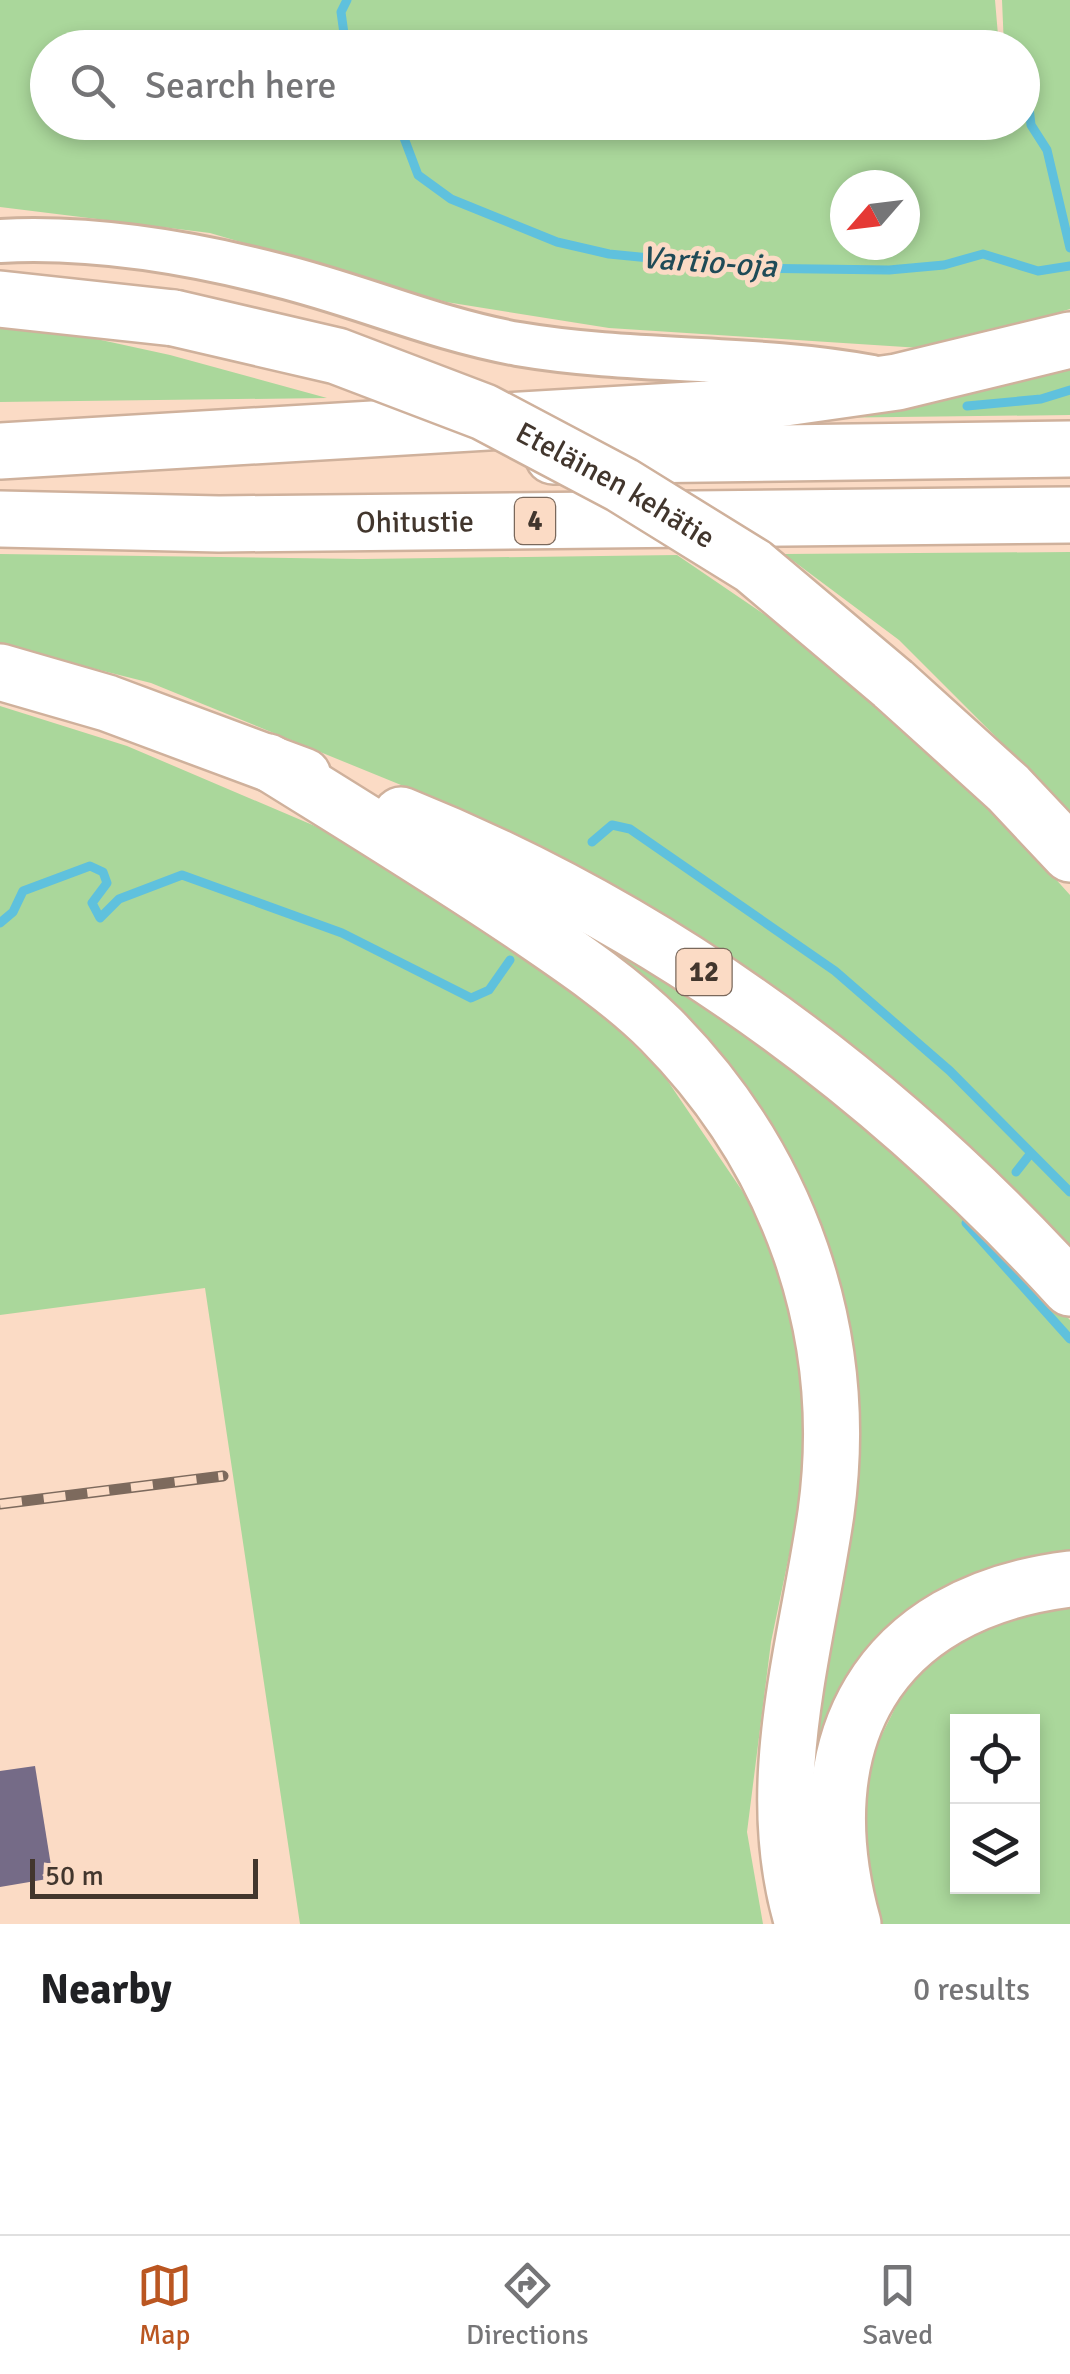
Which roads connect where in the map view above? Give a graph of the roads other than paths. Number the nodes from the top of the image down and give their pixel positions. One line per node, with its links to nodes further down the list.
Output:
1 (0, 240): 4 (lane)
2 (0, 299): 11 (highway, Eteläinen kehätie, bridge)
3 (1070, 340): 4 (highway)
4 (897, 382): 6 (highway)
5 (1070, 449): 6 (highway, 4)
6 (0, 452)
7 (1070, 515): 8 (highway, Ohitustie / 4)
8 (0, 519)
9 (0, 672): 10 (highway, 12)
10 (268, 762): 12 (highway, 12); 14 (highway)
11 (1070, 854)
12 (1070, 1288)
13 (1070, 1579): 15 (highway)
14 (803, 1924)
15 (853, 1924)

